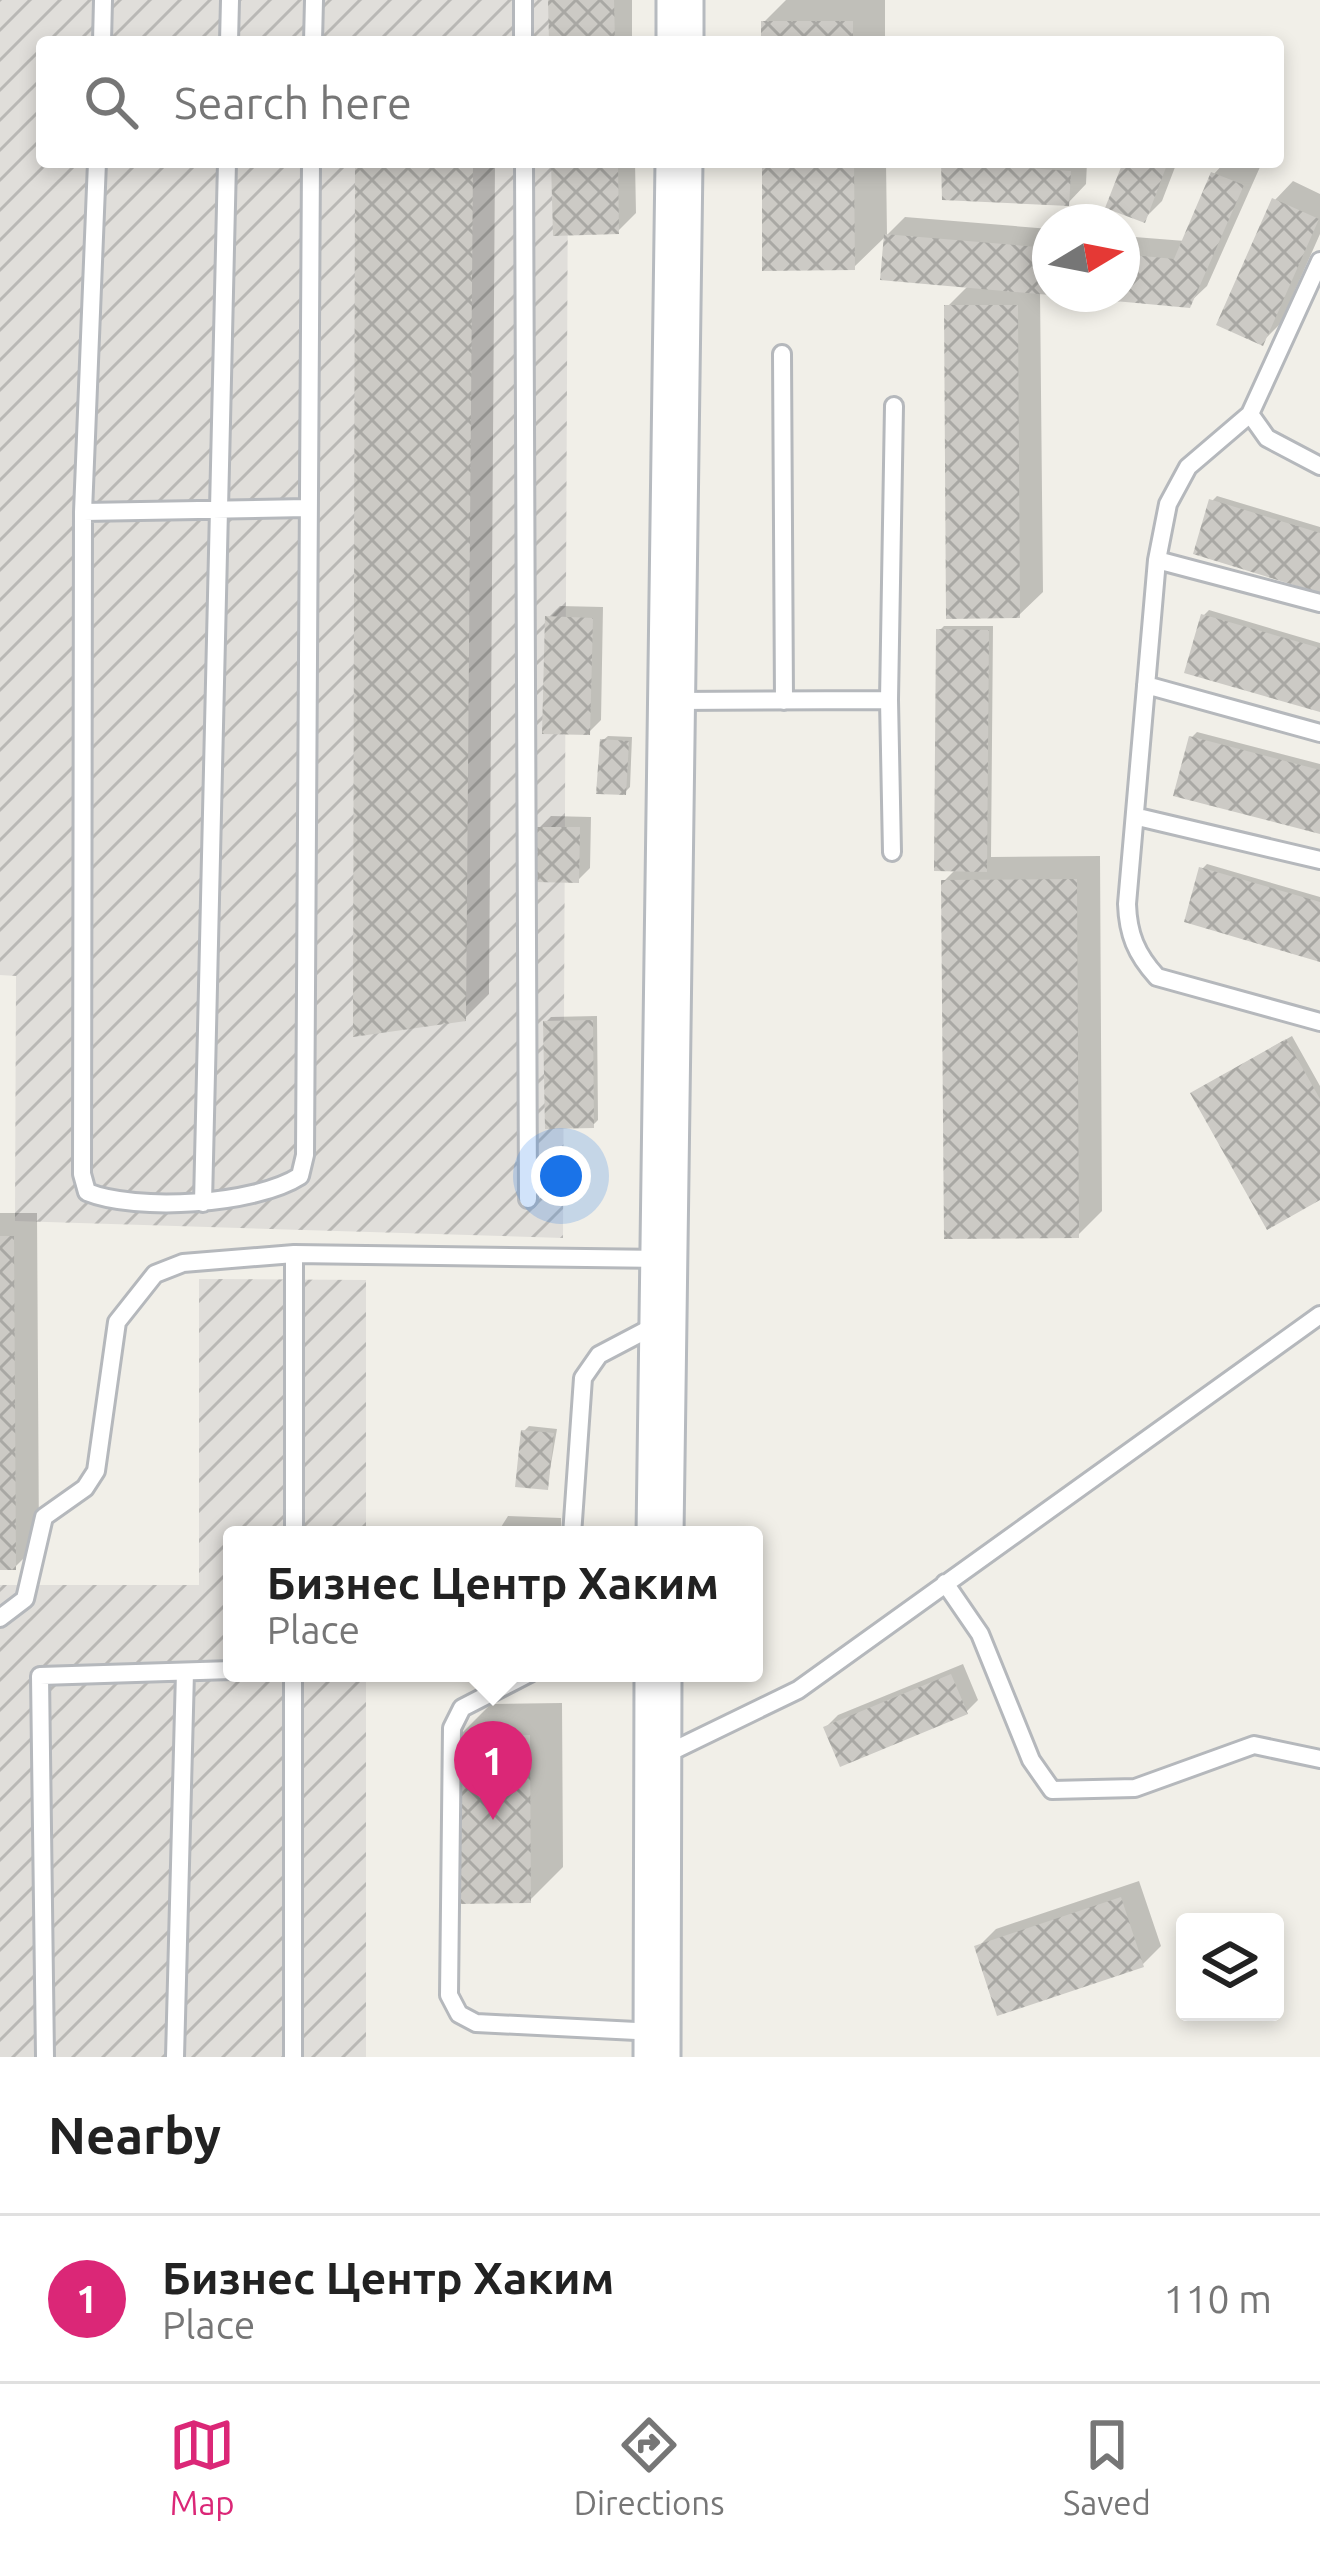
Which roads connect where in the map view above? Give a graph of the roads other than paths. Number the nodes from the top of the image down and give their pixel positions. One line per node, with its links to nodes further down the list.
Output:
1 (103, 0): 6 (lane)
2 (230, 0): 7 (lane)
3 (314, 0): 8 (lane)
4 (523, 0): 9 (lane)
5 (680, 0): 10 (main road)
6 (101, 36)
7 (230, 36)
8 (313, 36)
9 (523, 36)
10 (680, 36)
11 (97, 168): 23 (lane)
12 (226, 168): 22 (lane)
13 (311, 168): 21 (lane)
14 (524, 168): 35 (lane)
15 (679, 168): 28 (main road)
16 (1320, 261): 19 (lane)
17 (782, 354): 29 (lane)
18 (894, 406): 27 (lane)
19 (1250, 413): 20 (lane); 24 (lane)
20 (1320, 466)
21 (307, 508): 22 (lane); 36 (lane)
22 (218, 511): 23 (lane); 36 (lane)
23 (83, 512): 36 (lane)
24 (1157, 560): 25 (lane); 26 (lane)
25 (1320, 603)
26 (1146, 685): 30 (lane); 31 (lane)
27 (889, 700): 29 (lane); 32 (lane)
28 (672, 701): 29 (lane); 38 (main road)
29 (784, 701)
30 (1320, 733)
31 (1138, 817): 33 (lane); 34 (lane)
32 (892, 852)
33 (1320, 860)
34 (1320, 1022)
35 (528, 1199)
36 (203, 1203)
37 (294, 1254): 38 (lane); 41 (lane); 45 (lane)
38 (665, 1258): 40 (main road)
39 (1320, 1315): 44 (lane)
40 (664, 1321): 42 (lane); 43 (main road)
41 (294, 1526)
42 (573, 1526)
43 (660, 1526)
44 (945, 1583): 51 (lane); 52 (lane)
45 (0, 1618)
46 (223, 1670): 47 (lane)
47 (184, 1672): 54 (lane); 55 (lane)
48 (293, 1682): 56 (lane)
49 (513, 1682): 53 (lane)
50 (658, 1682): 51 (main road)
51 (659, 1757): 53 (main road)
52 (1320, 1759)
53 (657, 2044)
54 (45, 2057)
55 (175, 2057)
56 (293, 2057)

